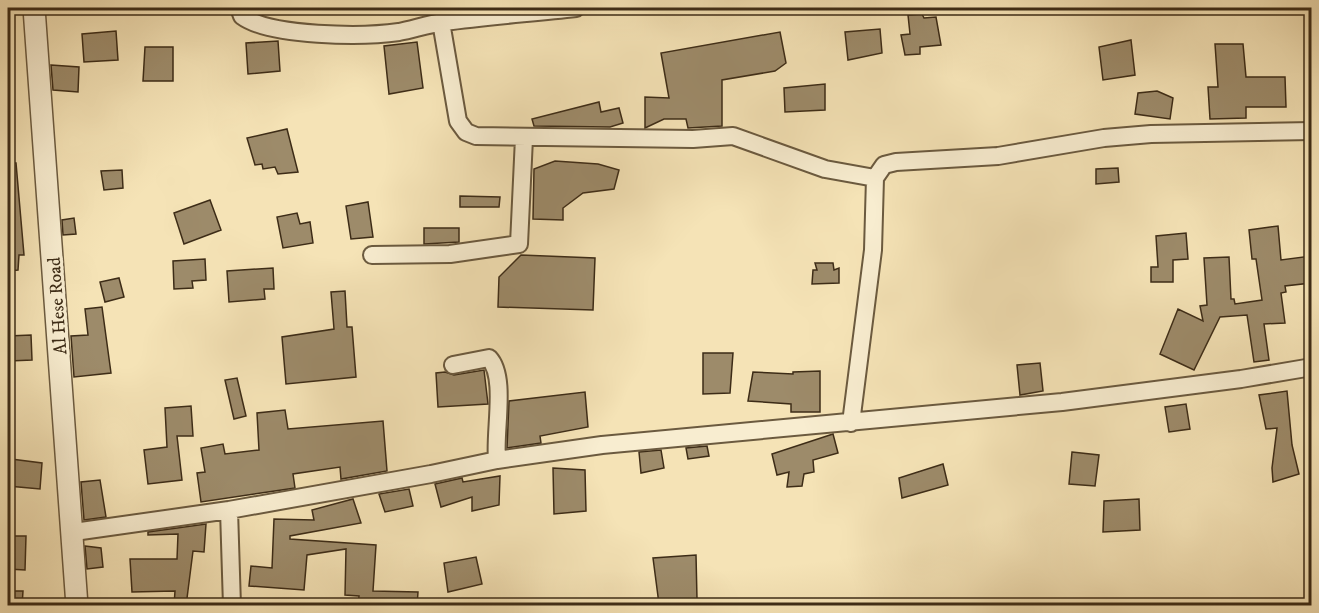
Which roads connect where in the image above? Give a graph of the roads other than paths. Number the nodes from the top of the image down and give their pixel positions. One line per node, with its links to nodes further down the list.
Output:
1 (34, 8): 14 (street, Al Hese Road)
2 (239, 8): 4 (street)
3 (576, 8): 4 (street)
4 (441, 22): 6 (street)
5 (1311, 131): 7 (street)
6 (524, 138): 7 (street); 8 (street)
7 (875, 178): 11 (street)
8 (372, 255)
9 (453, 365): 12 (street)
10 (1311, 367): 11 (street)
11 (851, 423): 12 (street)
12 (497, 460): 13 (street)
13 (229, 510): 14 (street); 16 (street)
14 (74, 532): 15 (street, Al Hese Road)
15 (77, 606)
16 (232, 606)

